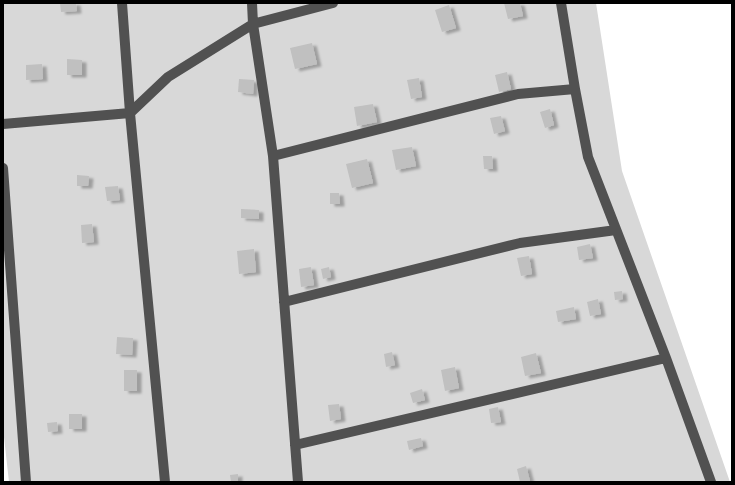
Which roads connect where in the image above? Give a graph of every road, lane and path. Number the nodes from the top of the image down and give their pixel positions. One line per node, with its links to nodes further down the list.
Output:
1 (122, 3): 7 (street)
2 (252, 3): 5 (street)
3 (333, 3): 5 (street)
4 (561, 3): 6 (street)
5 (253, 24): 7 (street); 9 (street)
6 (575, 89): 9 (street); 11 (street)
7 (130, 113): 8 (street); 16 (street)
8 (3, 124)
9 (273, 156): 12 (street)
10 (3, 168): 15 (street)
11 (616, 230): 12 (street); 13 (street)
12 (284, 302): 14 (street)
13 (666, 358): 14 (street); 18 (street)
14 (295, 446): 17 (street)
15 (26, 482)
16 (165, 482)
17 (298, 482)
18 (711, 482)

